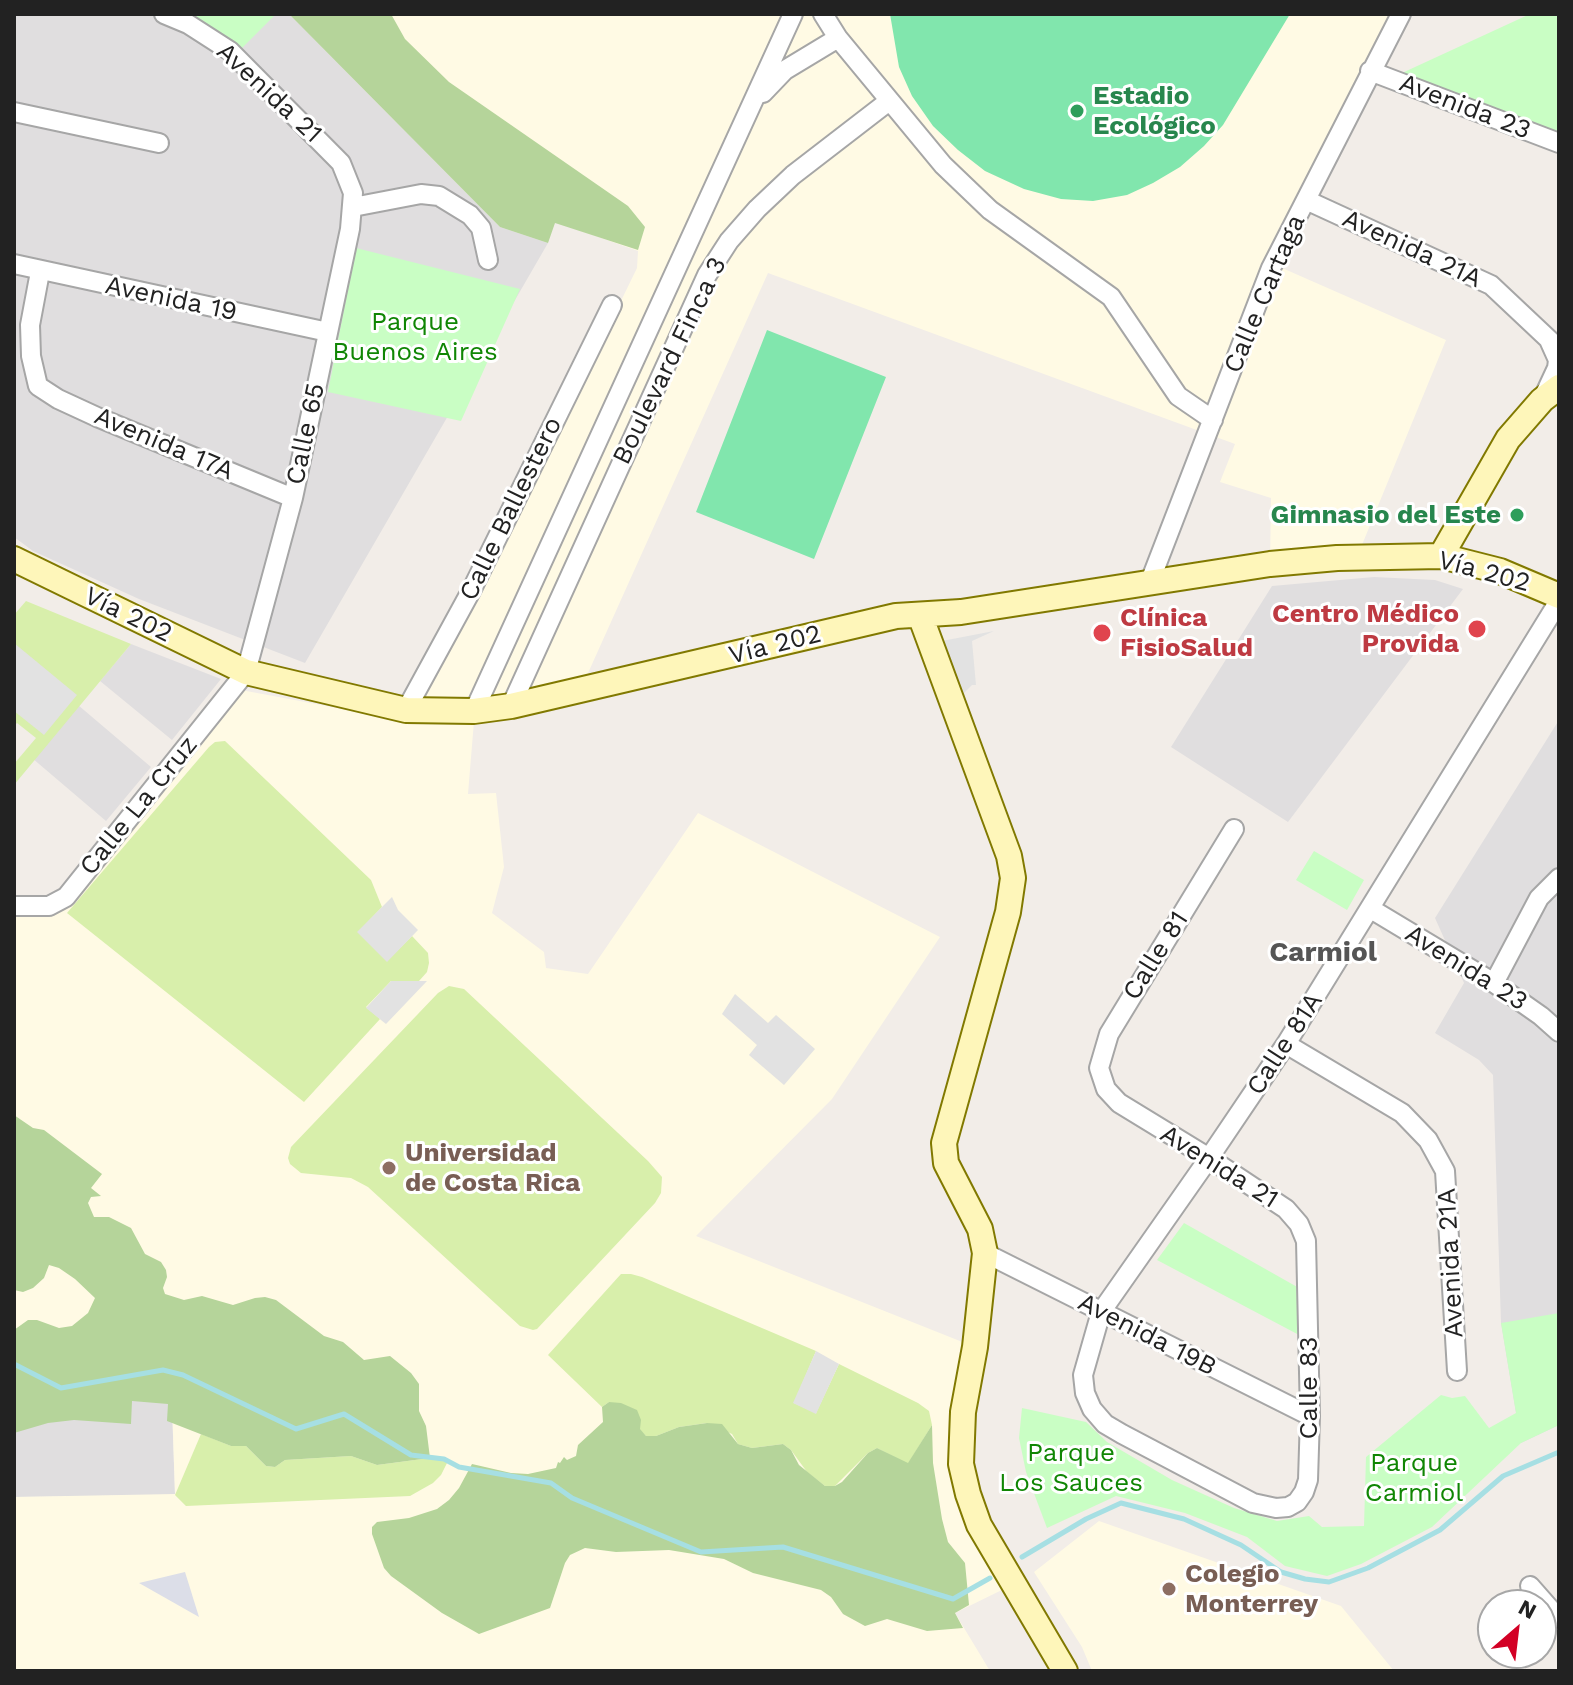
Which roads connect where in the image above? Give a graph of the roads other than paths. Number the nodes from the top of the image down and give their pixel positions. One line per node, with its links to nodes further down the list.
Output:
1 (164, 14): 12 (street, Avenida 21)
2 (793, 14): 8 (street, Boulevard Finca 3)
3 (823, 14): 5 (street)
4 (1401, 14): 6 (street, Calle Cartaga)
5 (838, 38): 7 (street); 8 (street, Boulevard Finca 3)
6 (1370, 71): 11 (street, Avenida 23); 13 (street, Calle Cartaga)
7 (889, 101): 21 (street); 29 (street, Boulevard Finca 3)
8 (753, 104): 31 (street, Boulevard Finca 3)
9 (14, 112): 10 (street)
10 (159, 143)
11 (1559, 143)
12 (353, 200): 14 (street); 18 (street, Calle 65)
13 (1306, 200): 19 (street, Avenida 21A); 21 (street, Calle Cartaga)
14 (488, 260)
15 (14, 264): 16 (street, Avenida 19)
16 (40, 272): 18 (street, Avenida 19); 22 (street, Avenida 17A)
17 (612, 305): 30 (street, Calle Ballestero)
18 (328, 332): 22 (street, Calle 65)
19 (1553, 344): 20 (street, Avenida 21A)
20 (1550, 393): 23 (main road)
21 (1213, 420): 25 (street, Calle Cartaga)
22 (293, 498): 28 (street, Calle 65)
23 (1441, 556): 25 (main road, Vía 202); 26 (main road, Vía 202)
24 (14, 559): 28 (main road, Vía 202)
25 (1149, 584): 27 (main road, Vía 202)
26 (1559, 598): 35 (street, Calle 81A)
27 (920, 615): 29 (main road, Vía 202); 41 (main road)
28 (246, 672): 30 (main road, Vía 202); 34 (street, Calle La Cruz)
29 (511, 706): 31 (main road, Vía 202)
30 (406, 710): 31 (main road, Vía 202)
31 (474, 711)
32 (1234, 829): 39 (street, Calle 81)
33 (1559, 878): 36 (street)
34 (14, 906)
35 (1371, 909): 36 (street, Avenida 23); 38 (street, Calle 81A)
36 (1494, 983): 37 (street, Avenida 23)
37 (1559, 1032)
38 (1286, 1044): 40 (street, Calle 81A); 44 (street, Avenida 21A)
39 (1106, 1089): 40 (street, Avenida 21)
40 (1209, 1158): 42 (street, Avenida 21); 43 (street, Calle 81A)
41 (985, 1253): 43 (street, Avenida 19B); 49 (main road)
42 (1308, 1262): 45 (street, Calle 83)
43 (1101, 1312): 45 (street, Avenida 19B); 46 (street, Calle 81A)
44 (1457, 1371)
45 (1310, 1416): 46 (street, Calle 83)
46 (1288, 1507)
47 (1530, 1586): 48 (street)
48 (1559, 1619)
49 (1065, 1671)

